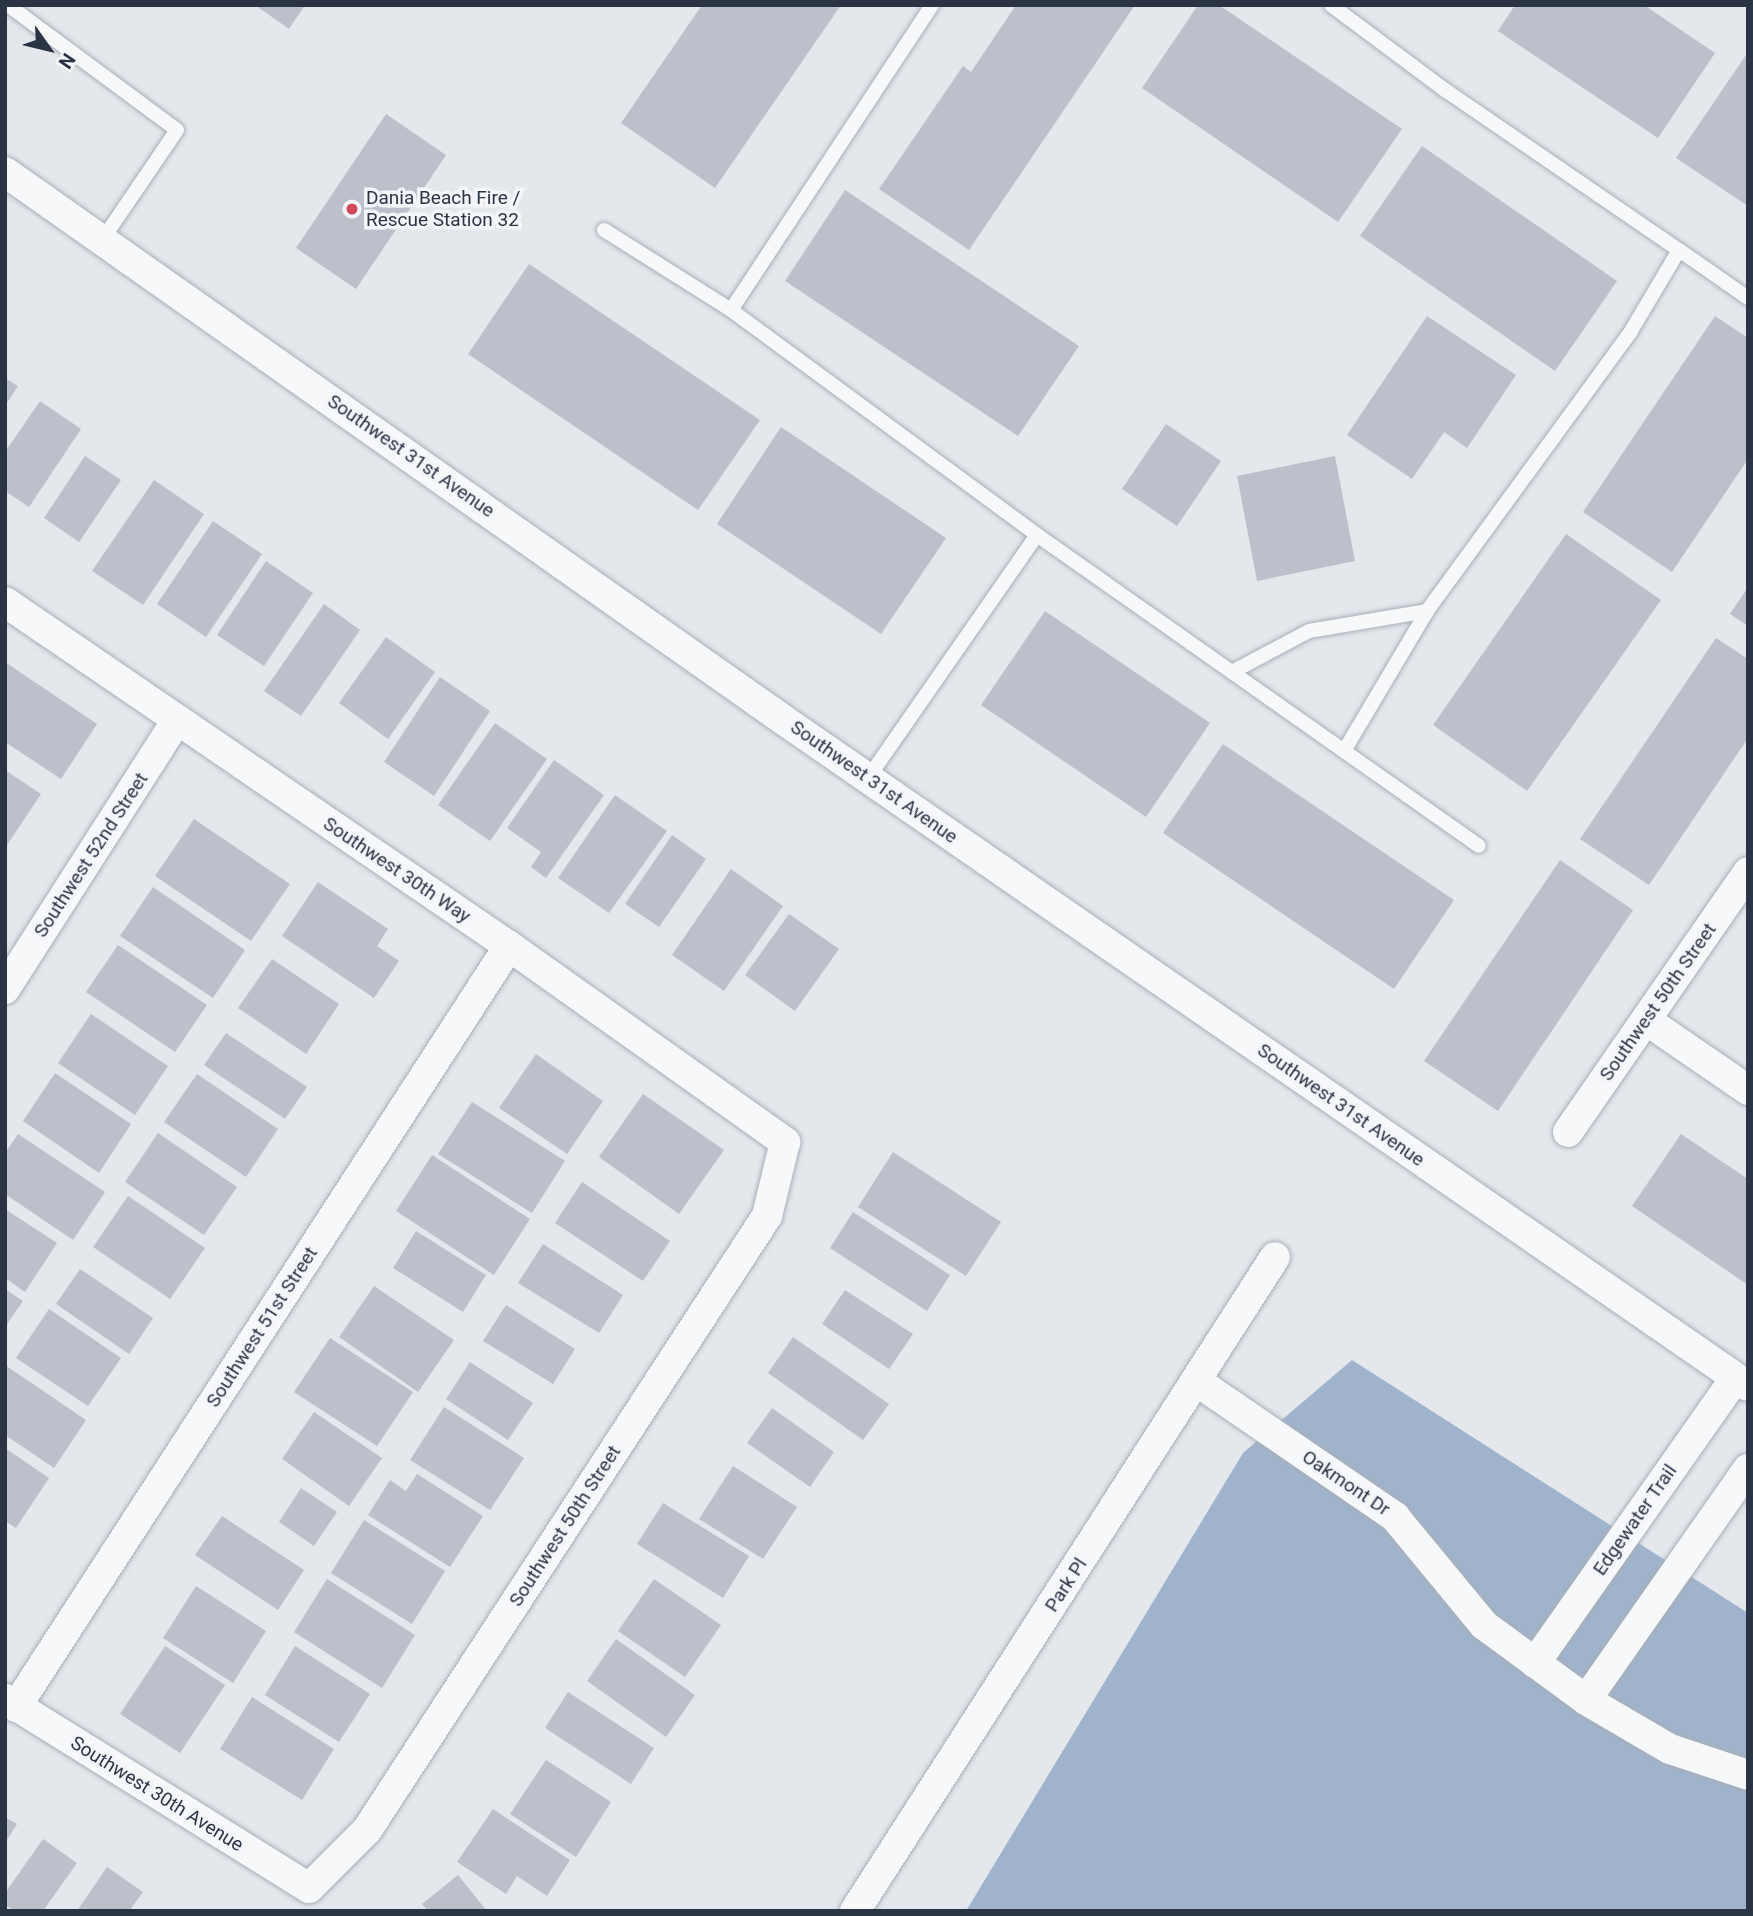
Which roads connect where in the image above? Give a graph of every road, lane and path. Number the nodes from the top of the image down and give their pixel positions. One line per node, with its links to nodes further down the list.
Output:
1 (8, 5): 6 (lane)
2 (932, 5): 9 (lane)
3 (1331, 5): 7 (lane)
4 (5, 172): 6 (street, Southwest 31st Avenue)
5 (604, 230): 9 (lane)
6 (103, 239): 16 (street, Southwest 31st Avenue)
7 (1679, 250): 8 (lane); 12 (lane)
8 (1748, 298)
9 (731, 310): 10 (lane)
10 (1037, 535): 13 (lane); 16 (lane)
11 (5, 602): 14 (street, Southwest 30th Way)
12 (1427, 611): 13 (lane); 15 (lane)
13 (1232, 672): 15 (lane)
14 (177, 720): 19 (street, Southwest 30th Way); 20 (street, Southwest 52nd Street)
15 (1343, 751): 17 (lane)
16 (868, 778): 27 (street, Southwest 31st Avenue)
17 (1479, 846)
18 (1748, 872): 21 (street, Southwest 50th Street)
19 (509, 946): 24 (street, Southwest 30th Way); 31 (street, Southwest 51st Street)
20 (5, 989)
21 (1646, 1020): 22 (street); 23 (street, Southwest 50th Street)
22 (1748, 1090)
23 (1568, 1132)
24 (785, 1142): 33 (street, Southwest 50th Street)
25 (1275, 1257): 26 (street, Park Pl)
26 (1198, 1382): 29 (street, Oakmont Dr); 34 (street, Park Pl)
27 (1741, 1382): 29 (street, Edgewater Trail)
28 (1748, 1469): 30 (street)
29 (1535, 1664): 30 (street, Oakmont Dr)
30 (1586, 1700): 32 (street)
31 (11, 1703): 33 (street, Southwest 30th Avenue)
32 (1748, 1775)
33 (309, 1888)
34 (855, 1911)

